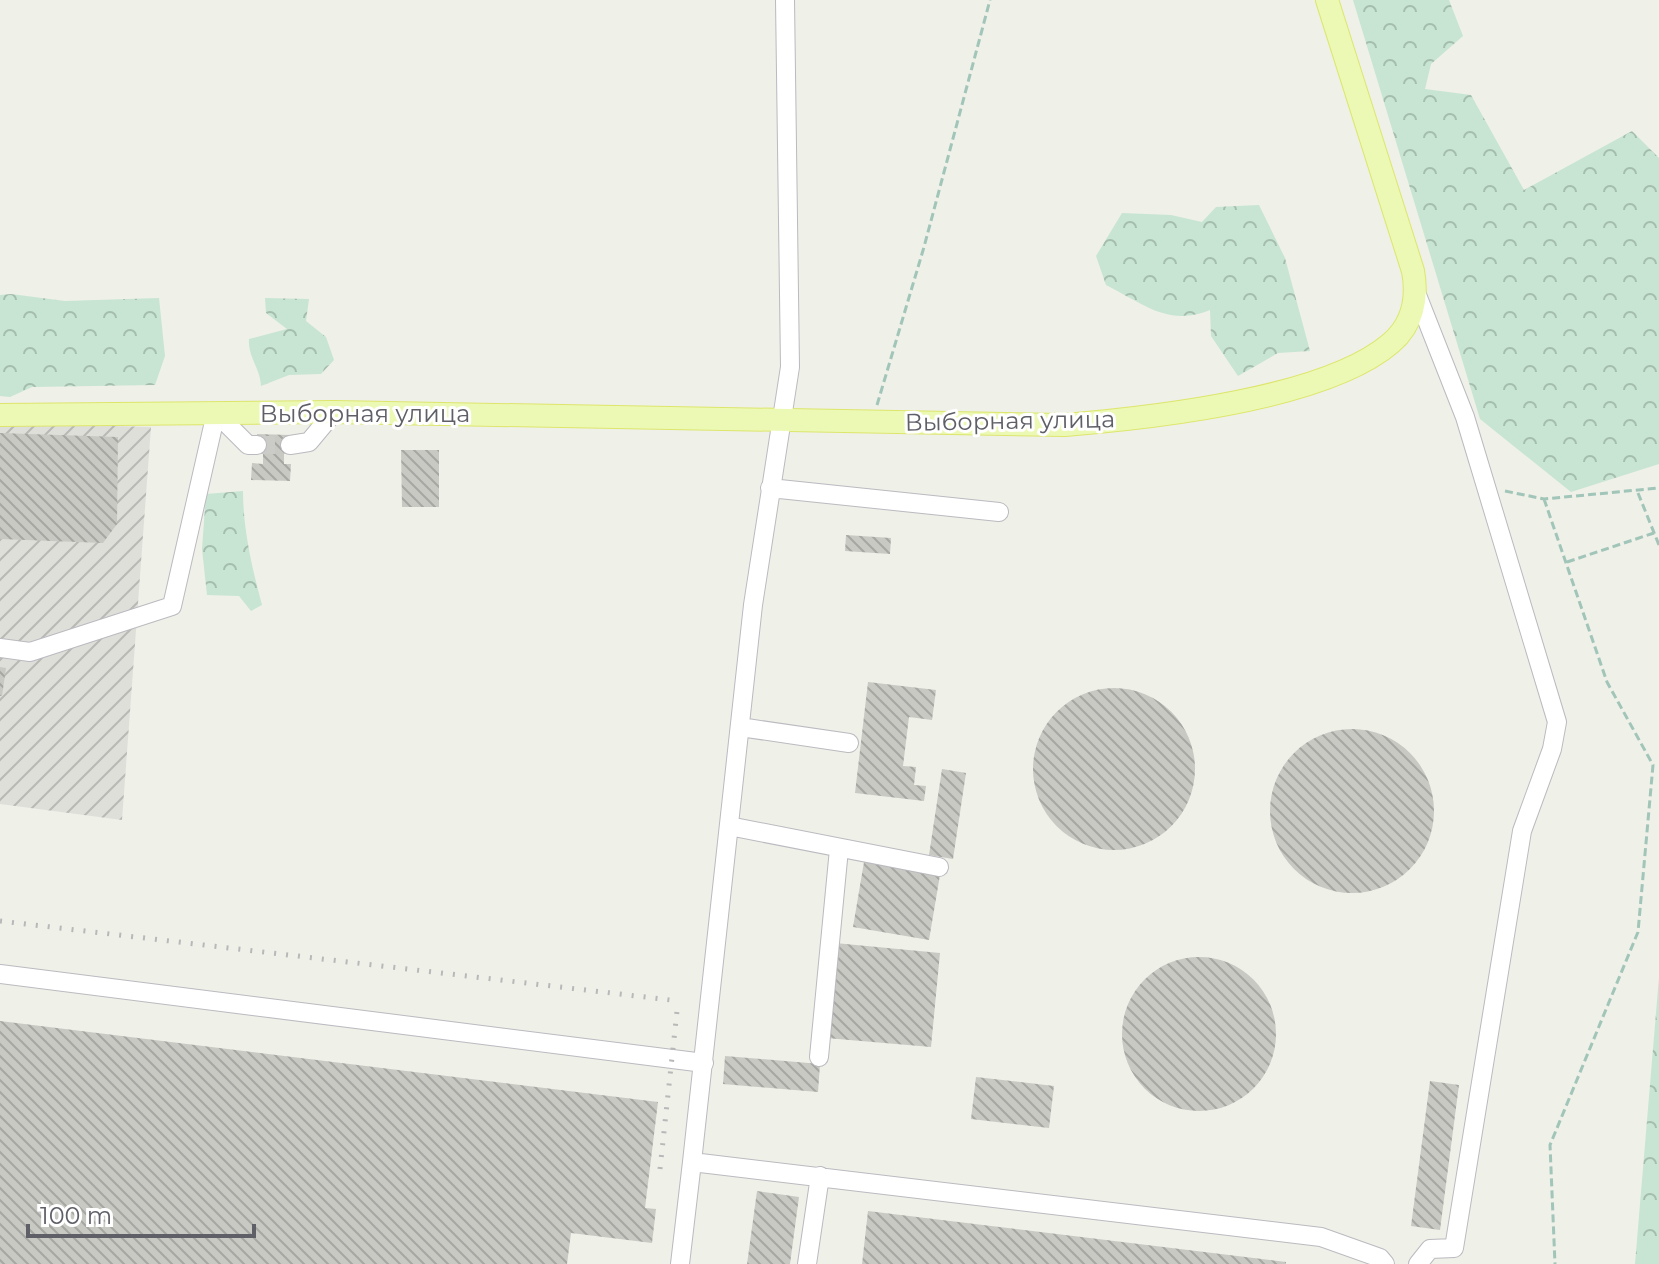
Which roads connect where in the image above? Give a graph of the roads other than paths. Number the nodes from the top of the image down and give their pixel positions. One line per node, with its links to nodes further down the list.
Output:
1 (785, 0): 7 (street)
2 (1327, 0): 3 (main road)
3 (1417, 295): 7 (main road, Выборная улица); 26 (street)
4 (334, 412): 5 (main road, Выборная улица); 7 (main road, Выборная улица); 9 (street)
5 (216, 413): 6 (main road, Выборная улица); 8 (street); 12 (street)
6 (0, 415)
7 (779, 420): 10 (street)
8 (257, 445)
9 (290, 445)
10 (770, 488): 11 (street); 13 (street)
11 (999, 512)
12 (0, 648)
13 (740, 727): 14 (street); 15 (street)
14 (849, 743)
15 (729, 826): 16 (street); 20 (street)
16 (839, 849): 17 (street); 19 (street)
17 (939, 867)
18 (0, 974): 20 (street)
19 (819, 1057)
20 (704, 1063): 21 (street)
21 (692, 1162): 22 (street); 23 (street)
22 (820, 1176): 24 (street); 25 (street)
23 (680, 1264)
24 (807, 1264)
25 (1385, 1264)
26 (1418, 1264)

